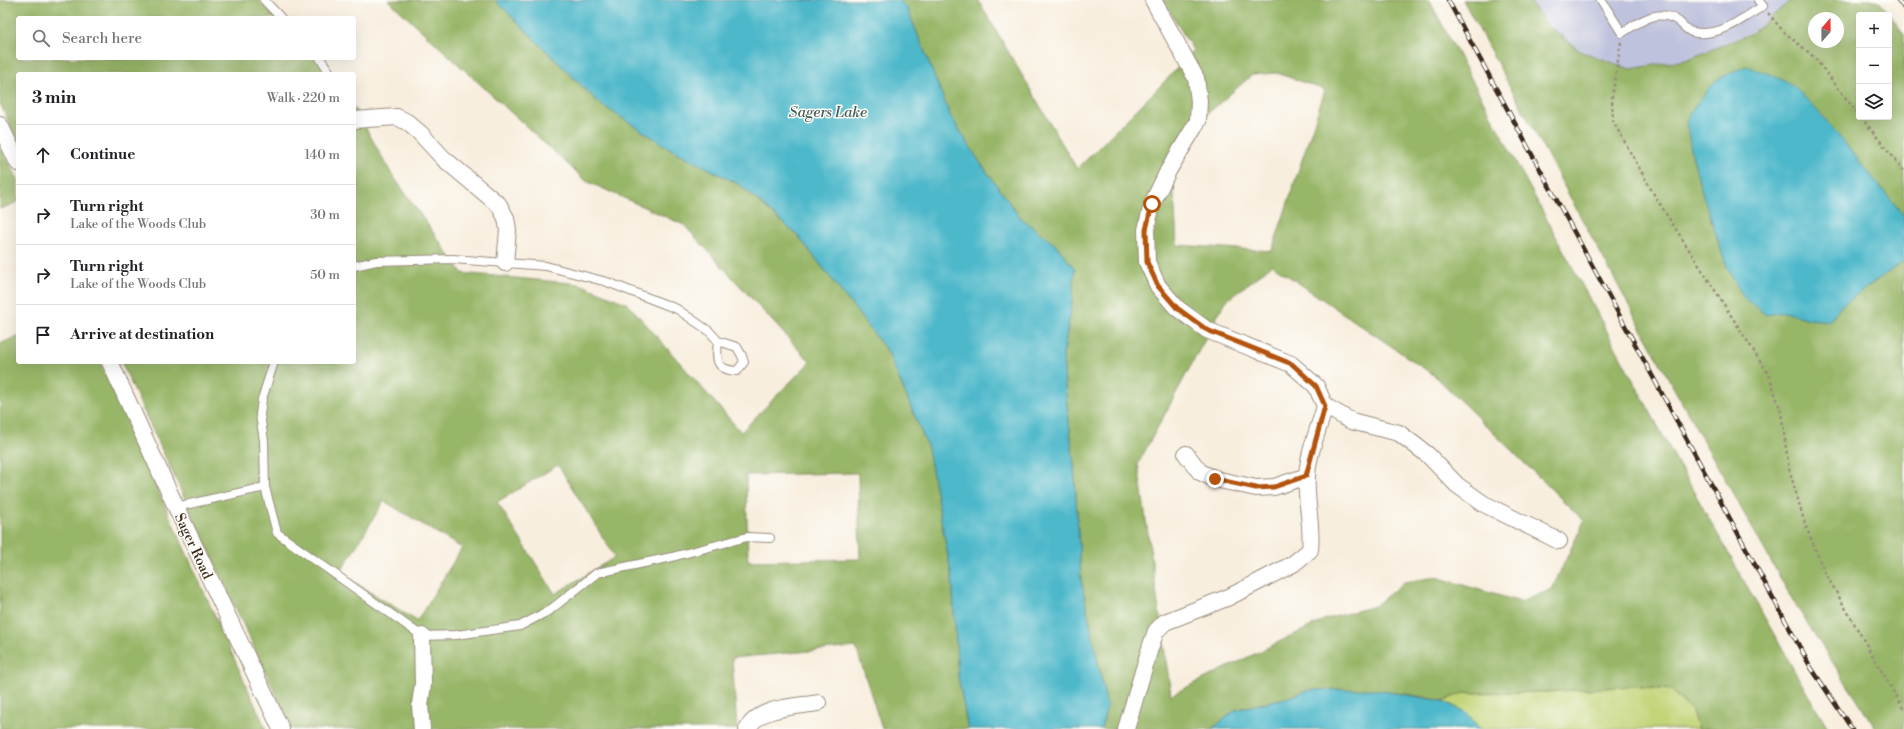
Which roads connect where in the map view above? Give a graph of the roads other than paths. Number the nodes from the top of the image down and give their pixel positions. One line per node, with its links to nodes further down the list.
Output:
1 (264, 0): 5 (lane)
2 (1153, 0): 16 (street)
3 (1601, 0): 4 (lane)
4 (1761, 3)
5 (279, 16)
6 (321, 60): 7 (lane)
7 (330, 72)
8 (356, 120): 11 (street)
9 (0, 124): 10 (street)
10 (16, 159)
11 (505, 263): 12 (lane); 13 (lane)
12 (356, 266)
13 (718, 341)
14 (111, 364): 20 (street, Sager Road)
15 (273, 364): 19 (lane)
16 (1325, 406): 18 (street); 22 (street)
17 (1186, 454): 18 (street)
18 (1306, 476): 28 (street)
19 (265, 487): 20 (lane); 23 (lane)
20 (176, 507): 25 (street, Sager Road)
21 (770, 538): 23 (lane)
22 (1559, 541)
23 (422, 636): 26 (street)
24 (818, 703): 27 (street)
25 (281, 729)
26 (422, 729)
27 (747, 729)
28 (1126, 729)

